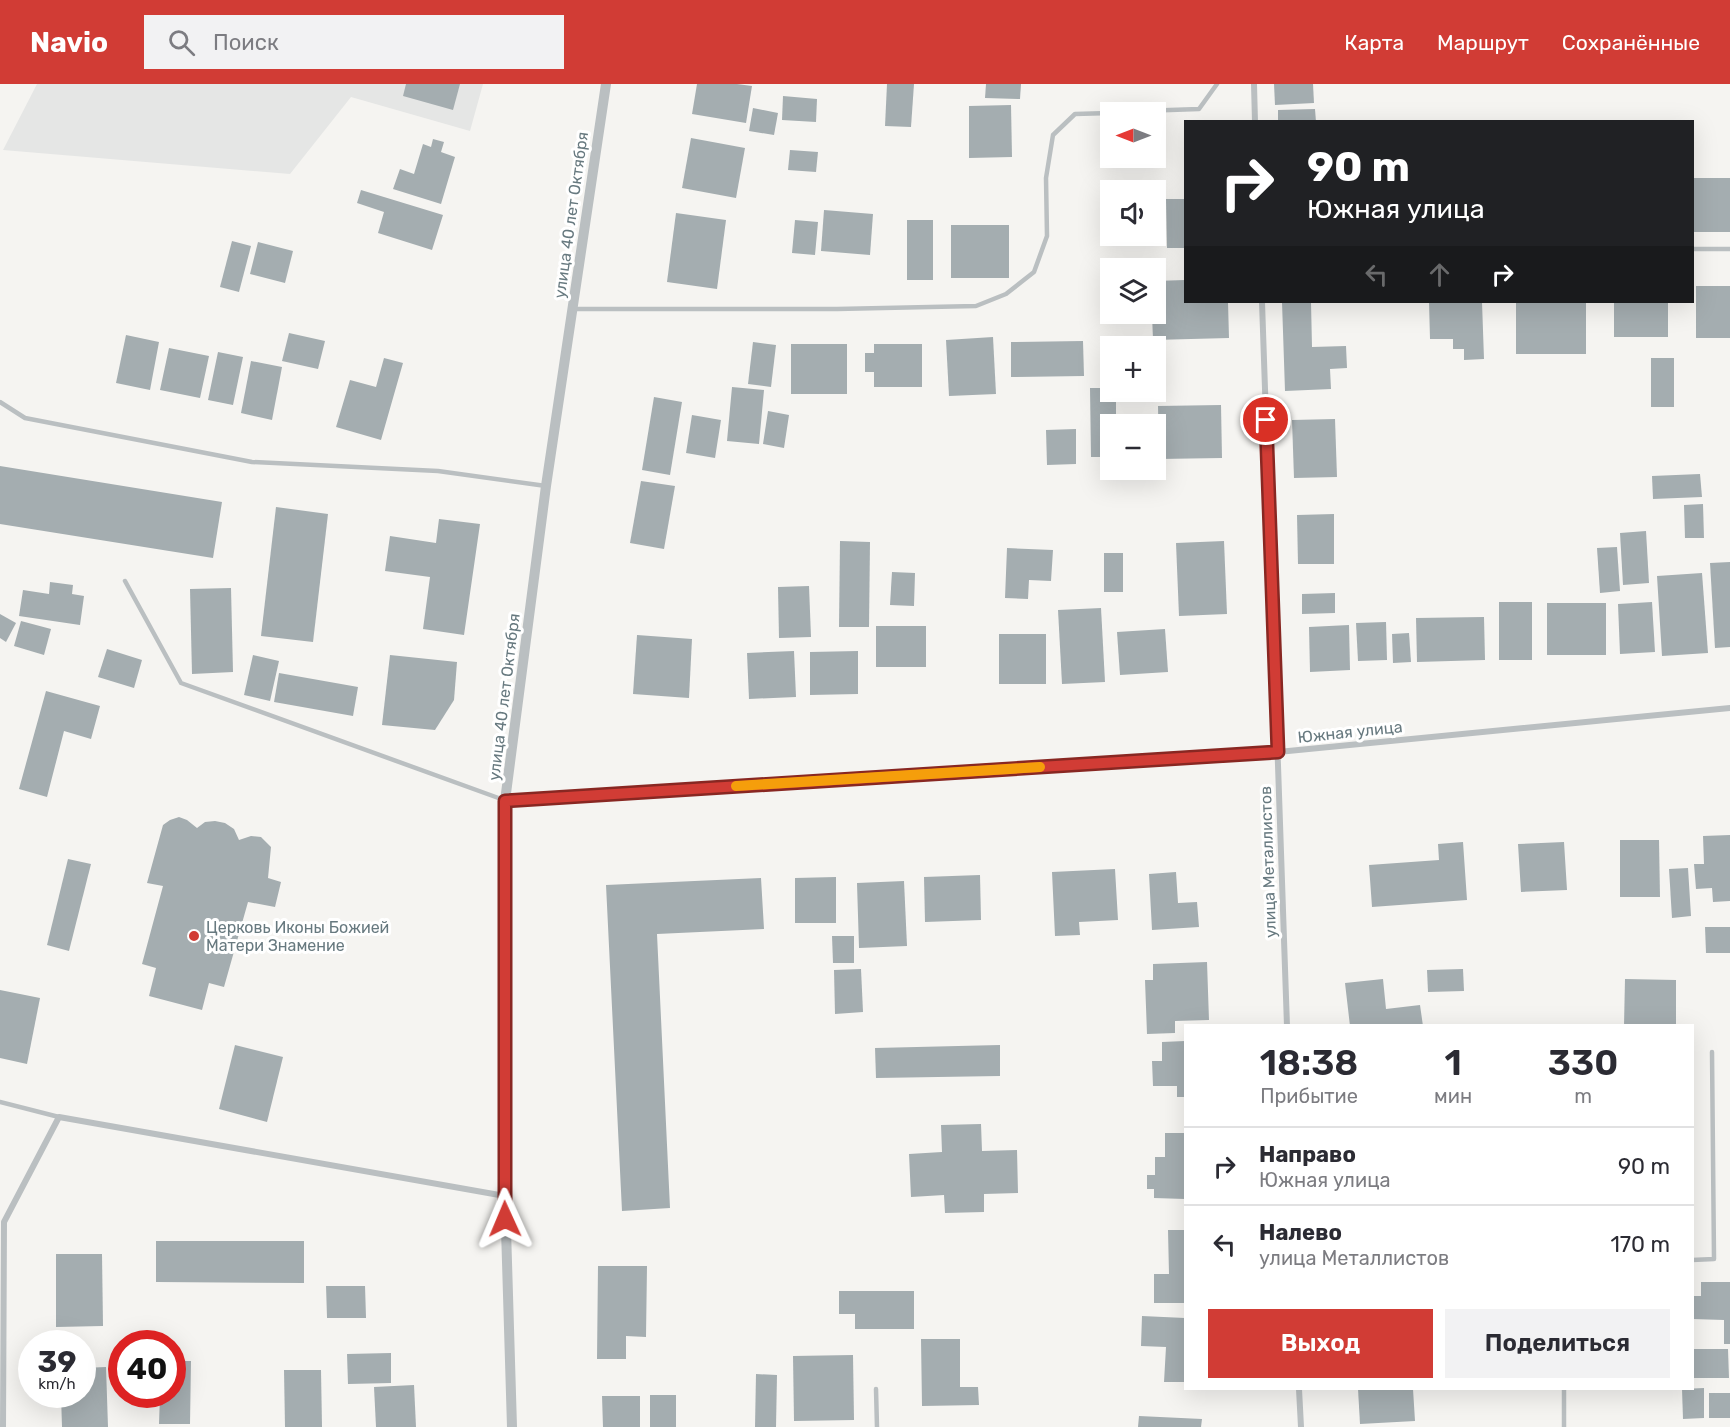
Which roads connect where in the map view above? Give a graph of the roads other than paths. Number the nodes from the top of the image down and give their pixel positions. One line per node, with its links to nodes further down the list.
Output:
1 (606, 84): 10 (street, улица 40 лет Октября)
2 (1217, 84): 4 (lane)
3 (1254, 84): 6 (street)
4 (1166, 110)
5 (1100, 113): 10 (lane)
6 (1255, 120)
7 (1694, 249): 8 (lane)
8 (1730, 249)
9 (1262, 303): 15 (street, улица Металлистов)
10 (573, 309): 12 (street, улица 40 лет Октября)
11 (0, 402): 12 (lane)
12 (546, 486): 16 (street, улица 40 лет Октября)
13 (125, 581): 16 (lane)
14 (1730, 708): 15 (street, Южная улица)
15 (1278, 752): 16 (street, Южная улица); 17 (street, улица Металлистов)
16 (505, 801): 21 (street, улица 40 лет Октября)
17 (1287, 1024)
18 (1712, 1052): 22 (lane)
19 (0, 1102): 20 (lane)
20 (60, 1117): 21 (street); 26 (street)
21 (505, 1196): 27 (street, улица 40 лет Октября)
22 (1694, 1260)
23 (876, 1389): 28 (lane)
24 (1299, 1390): 29 (street)
25 (1564, 1390): 30 (lane)
26 (3, 1427)
27 (512, 1427)
28 (877, 1427)
29 (1301, 1427)
30 (1564, 1427)

